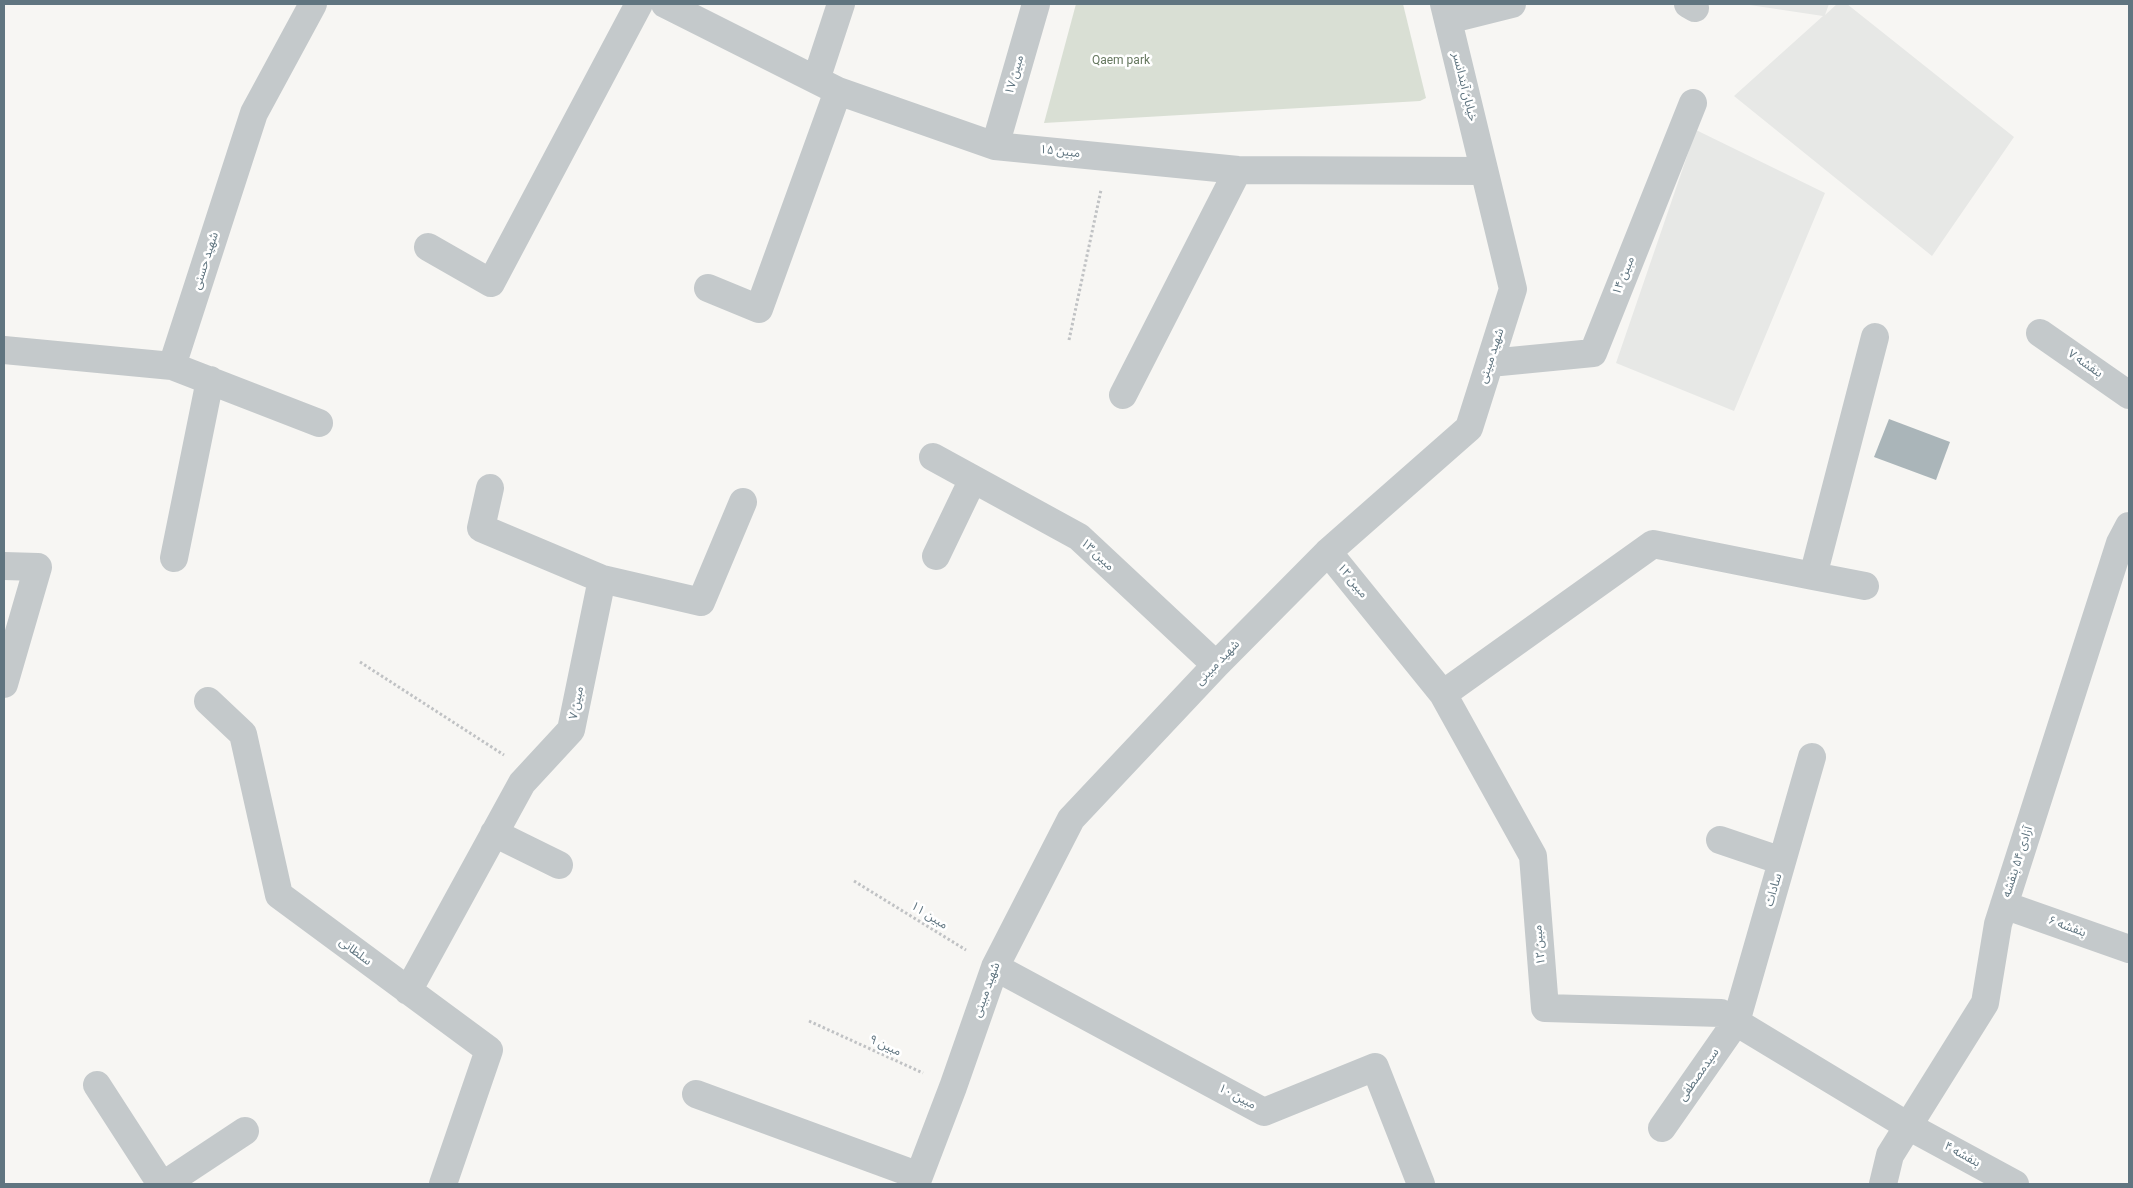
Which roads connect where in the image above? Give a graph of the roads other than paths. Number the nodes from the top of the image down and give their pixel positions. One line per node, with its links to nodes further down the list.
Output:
1 (313, 4): 19 (street, شهید حسنی)
2 (639, 4): 13 (street)
3 (664, 4): 8 (street, مبین ۱۵)
4 (841, 4): 8 (street)
5 (1036, 4): 10 (street, مبین ۱۷)
6 (1512, 4): 7 (street)
7 (1446, 12): 12 (street, خیابان آبندانسر)
8 (827, 86): 10 (street, مبین ۱۵); 14 (street)
9 (1693, 103): 18 (street, مبین ۱۴)
10 (995, 146): 11 (street, مبین ۱۵)
11 (1238, 170): 12 (street, مبین ۱۵); 21 (street)
12 (1484, 171): 18 (street, شهید مبینی)
13 (428, 247)
14 (708, 288)
15 (2040, 333): 22 (street, بنفشه ۷)
16 (1875, 337): 34 (street)
17 (4, 350): 19 (street)
18 (1490, 363): 29 (street, شهید مبینی)
19 (172, 366): 20 (street)
20 (210, 380): 23 (street); 31 (street)
21 (1123, 395)
22 (2129, 395)
23 (319, 423)
24 (932, 457): 25 (street, مبین ۱۳)
25 (973, 479): 30 (street); 37 (street, مبین ۱۳)
26 (490, 488): 35 (street)
27 (743, 502): 35 (street)
28 (2129, 526): 32 (street, آزادی ۵۴ بنفشه)
29 (1328, 552): 37 (street, شهید مبینی); 39 (street, مبین ۱۲)
30 (936, 556)
31 (174, 558)
32 (2122, 564): 46 (street, آزادی ۵۴ بنفشه)
33 (4, 566): 38 (street)
34 (1814, 576): 36 (street); 39 (street)
35 (602, 579): 42 (street, مبین ۷)
36 (1865, 586)
37 (1216, 665): 48 (street, شهید مبینی)
38 (4, 684)
39 (1442, 694): 50 (street, مبین ۱۲)
40 (208, 701): 49 (street, سلطانی)
41 (1812, 757): 44 (street, سادات)
42 (494, 833): 45 (street); 49 (street, مبین ۷)
43 (1720, 840): 44 (street)
44 (1782, 861): 50 (street, سادات)
45 (559, 865)
46 (2004, 905): 47 (street, بنفشه ۶); 53 (street, آزادی ۵۴ بنفشه)
47 (2129, 949)
48 (995, 967): 56 (street, شهید مبینی); 59 (street, مبین ۱۰)
49 (408, 991): 58 (street, سلطانی)
50 (1736, 1022): 53 (street, مبین ۱۲); 54 (street, سیدمصطفی)
51 (97, 1085): 57 (street)
52 (696, 1094): 56 (street)
53 (1908, 1126): 60 (street, آزادی ۵۴ بنفشه); 61 (street, بنفشه ۴)
54 (1662, 1128)
55 (245, 1131): 57 (street)
56 (918, 1180)
57 (163, 1184)
58 (443, 1184)
59 (1420, 1184)
60 (1883, 1184)
61 (2015, 1184)

